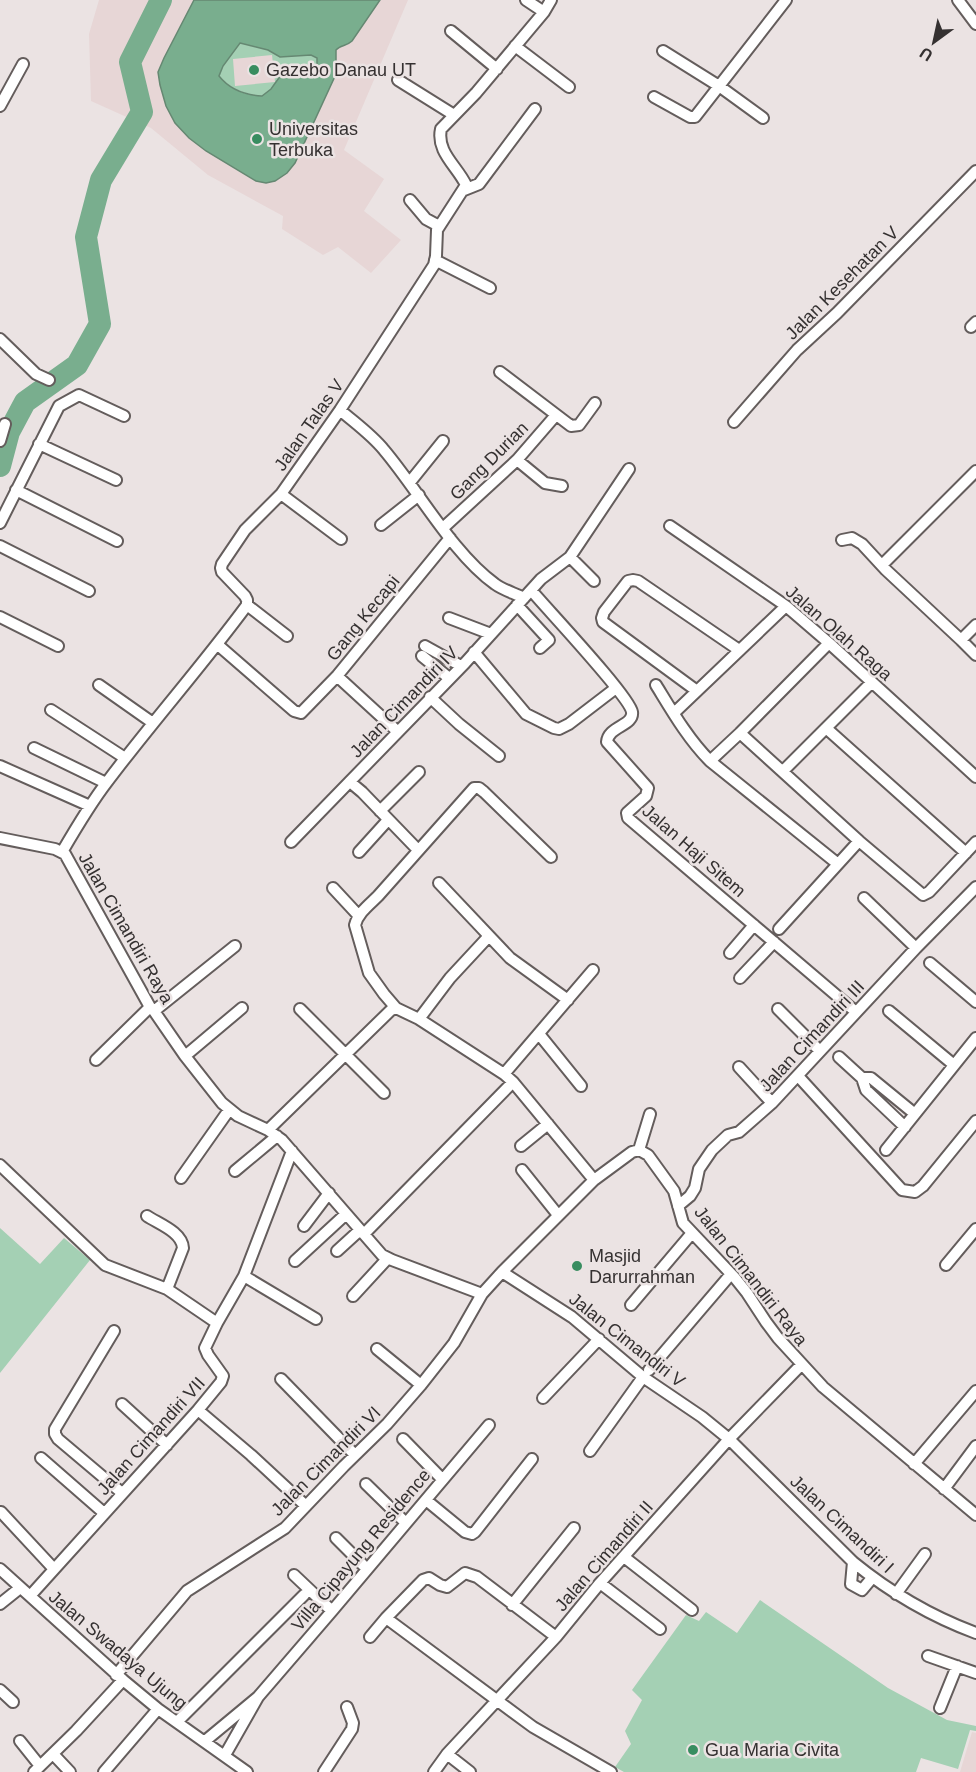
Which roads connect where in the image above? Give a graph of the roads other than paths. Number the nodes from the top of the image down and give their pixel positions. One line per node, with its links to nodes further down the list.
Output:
1 (526, 0): 5 (street)
2 (551, 0): 5 (street)
3 (786, 0): 13 (street)
4 (958, 0): 6 (street)
5 (544, 12): 8 (street)
6 (976, 24)
7 (451, 31): 11 (street)
8 (515, 46): 11 (street); 14 (street)
9 (663, 51): 13 (street)
10 (23, 64): 16 (street)
11 (497, 69): 18 (street)
12 (398, 80): 18 (street)
13 (719, 86): 15 (street); 19 (street)
14 (568, 87)
15 (654, 97)
16 (0, 106)
17 (535, 109): 21 (street, Jalan Talas V)
18 (454, 115): 21 (street)
19 (763, 118)
20 (976, 171): 33 (street, Jalan Kesehatan V)
21 (464, 190): 23 (street, Jalan Talas V)
22 (410, 200): 23 (street)
23 (439, 226): 24 (street, Jalan Talas V)
24 (435, 260): 25 (street); 30 (street, Jalan Talas V)
25 (490, 288)
26 (0, 339): 28 (street)
27 (500, 372): 31 (street)
28 (49, 380)
29 (595, 403): 31 (street)
30 (340, 410): 42 (street, Jalan Haji Sitem); 45 (street, Jalan Talas V)
31 (556, 415): 38 (street, Gang Durian)
32 (124, 416): 37 (street)
33 (734, 422)
34 (5, 424): 35 (street)
35 (0, 441)
36 (443, 441): 42 (street)
37 (39, 444): 41 (street); 44 (street)
38 (517, 460): 43 (street); 50 (street, Gang Durian)
39 (629, 469): 56 (street, Jalan Cimandiri IV)
40 (976, 471): 57 (street)
41 (116, 480)
42 (410, 482): 46 (street, Jalan Haji Sitem)
43 (562, 486)
44 (16, 490): 47 (street); 54 (street)
45 (281, 494): 51 (street); 61 (street, Jalan Talas V)
46 (419, 495): 48 (street); 50 (street, Jalan Haji Sitem)
47 (0, 523)
48 (381, 525)
49 (670, 526): 62 (street, Jalan Olah Raga)
50 (443, 528): 52 (street, Jalan Haji Sitem)
51 (341, 538)
52 (450, 538): 60 (street, Jalan Haji Sitem); 77 (street, Gang Kecapi)
53 (842, 540): 57 (street)
54 (117, 541)
55 (0, 546): 59 (street)
56 (570, 556): 58 (street); 60 (street, Jalan Cimandiri IV)
57 (882, 565): 68 (street)
58 (594, 581)
59 (89, 591)
60 (524, 598): 66 (street, Jalan Cimandiri IV); 72 (street); 82 (street, Jalan Haji Sitem)
61 (247, 606): 67 (street); 70 (street)
62 (786, 606): 69 (street, Jalan Olah Raga); 73 (street)
63 (0, 617): 71 (street)
64 (449, 618): 66 (street)
65 (976, 625): 68 (street)
66 (490, 634): 74 (street, Jalan Cimandiri IV)
67 (287, 636)
68 (961, 640): 75 (street)
69 (829, 643): 79 (street, Jalan Olah Raga); 90 (street)
70 (218, 645): 77 (street, Gang Kecapi); 87 (street)
71 (58, 646)
72 (540, 648)
73 (739, 650): 83 (street); 83 (street)
74 (474, 652): 76 (street, Jalan Cimandiri IV); 82 (street)
75 (976, 655)
76 (461, 666): 78 (street, Jalan Cimandiri IV); 78 (street)
77 (337, 676): 89 (street)
78 (449, 678): 84 (street, Jalan Cimandiri IV)
79 (872, 682): 88 (street); 98 (street, Jalan Olah Raga)
80 (99, 685): 87 (street)
81 (656, 685): 86 (street)
82 (616, 688): 119 (street, Jalan Haji Sitem)
83 (697, 690): 86 (street)
84 (430, 697): 89 (street, Jalan Cimandiri IV); 92 (street)
85 (51, 710): 93 (street)
86 (674, 713): 94 (street)
87 (153, 723): 93 (street)
88 (826, 728): 96 (street); 111 (street)
89 (397, 731): 99 (street, Jalan Cimandiri IV)
90 (740, 733): 94 (street); 96 (street)
91 (34, 748): 100 (street)
92 (499, 756)
93 (125, 758): 100 (street)
94 (710, 761): 113 (street)
95 (0, 766): 101 (street)
96 (783, 771): 105 (street)
97 (419, 772): 102 (street)
98 (976, 777)
99 (350, 782): 102 (street, Jalan Cimandiri IV); 107 (street)
100 (106, 783): 101 (street)
101 (90, 806): 109 (street)
102 (380, 811): 103 (street, Jalan Cimandiri IV)
103 (388, 820): 108 (street, Jalan Cimandiri IV); 110 (street)
104 (0, 838): 109 (street)
105 (859, 841): 111 (street); 113 (street)
106 (976, 842): 111 (street)
107 (291, 843)
108 (418, 850): 112 (street); 118 (street)
109 (62, 852): 133 (street, Jalan Cimandiri Raya)
110 (359, 852)
111 (966, 853)
112 (551, 857)
113 (838, 864): 120 (street)
114 (439, 883): 121 (street)
115 (976, 887): 124 (street, Jalan Cimandiri III)
116 (333, 888): 118 (street)
117 (864, 898): 124 (street)
118 (359, 915): 132 (street)
119 (754, 925): 122 (street, Jalan Haji Sitem); 125 (street)
120 (779, 928)
121 (489, 936): 129 (street); 138 (street)
122 (774, 942): 128 (street); 137 (street, Jalan Haji Sitem)
123 (235, 946): 133 (street)
124 (916, 948): 137 (street, Jalan Cimandiri III)
125 (730, 952)
126 (930, 963): 130 (street)
127 (593, 970): 129 (street)
128 (740, 978)
129 (568, 1000): 139 (street)
130 (976, 1002)
131 (242, 1008): 143 (street)
132 (396, 1008): 138 (street); 142 (street)
133 (152, 1009): 143 (street, Jalan Cimandiri Raya); 145 (street)
134 (300, 1009): 142 (street)
135 (778, 1009): 141 (street)
136 (890, 1011): 146 (street)
137 (856, 1012): 141 (street, Jalan Cimandiri III)
138 (419, 1019): 148 (street)
139 (539, 1034): 148 (street); 152 (street)
140 (976, 1038): 146 (street)
141 (820, 1051): 149 (street, Jalan Cimandiri III)
142 (345, 1054): 153 (street); 161 (street)
143 (185, 1056): 155 (street, Jalan Cimandiri Raya)
144 (839, 1057): 150 (street)
145 (96, 1060)
146 (954, 1065): 157 (street)
147 (740, 1067): 154 (street)
148 (504, 1074): 151 (street)
149 (798, 1076): 154 (street, Jalan Cimandiri III); 158 (street)
150 (862, 1078): 157 (street); 160 (street)
151 (513, 1082): 159 (street); 178 (street)
152 (581, 1086)
153 (384, 1093)
154 (772, 1103): 172 (street, Jalan Cimandiri III)
155 (229, 1110): 161 (street, Jalan Cimandiri Raya); 169 (street)
156 (651, 1114): 164 (street)
157 (915, 1114): 160 (street)
158 (976, 1121)
159 (548, 1124): 162 (street); 170 (street)
160 (905, 1127): 165 (street)
161 (273, 1133): 163 (street, Jalan Cimandiri Raya); 167 (street)
162 (521, 1146)
163 (292, 1150): 171 (street, Jalan Cimandiri Raya); 186 (street, Jalan Cimandiri VII)
164 (639, 1150): 170 (street); 172 (street, Jalan Cimandiri Raya)
165 (886, 1150)
166 (0, 1165): 187 (street)
167 (235, 1170)
168 (522, 1170): 174 (street)
169 (181, 1178)
170 (594, 1180): 174 (street)
171 (329, 1194): 173 (street, Jalan Cimandiri Raya); 176 (street)
172 (678, 1206): 179 (street, Jalan Cimandiri Raya)
173 (346, 1214): 178 (street, Jalan Cimandiri Raya); 182 (street)
174 (558, 1215): 184 (street)
175 (147, 1216): 187 (street)
176 (304, 1226)
177 (976, 1229): 183 (street)
178 (362, 1232): 180 (street); 181 (street, Jalan Cimandiri Raya)
179 (692, 1233): 185 (street, Jalan Cimandiri Raya); 190 (street)
180 (337, 1251)
181 (388, 1258): 188 (street, Jalan Cimandiri Raya); 189 (street)
182 (295, 1261)
183 (946, 1265)
184 (502, 1272): 188 (street); 194 (street, Jalan Cimandiri V)
185 (731, 1274): 196 (street, Jalan Cimandiri Raya); 197 (street)
186 (244, 1276): 191 (street); 192 (street, Jalan Cimandiri VII)
187 (167, 1289): 192 (street)
188 (482, 1294): 199 (street, Jalan Cimandiri VI)
189 (353, 1296)
190 (631, 1305)
191 (316, 1319)
192 (217, 1323): 203 (street, Jalan Cimandiri VII)
193 (114, 1331): 217 (street)
194 (599, 1339): 197 (street, Jalan Cimandiri V); 201 (street)
195 (377, 1349): 199 (street)
196 (801, 1365): 206 (street, Jalan Cimandiri II); 213 (street, Jalan Cimandiri Raya)
197 (646, 1373): 206 (street, Jalan Cimandiri V); 209 (street)
198 (281, 1378): 210 (street)
199 (421, 1385): 210 (street, Jalan Cimandiri VI)
200 (976, 1391): 213 (street)
201 (543, 1398)
202 (122, 1404): 207 (street)
203 (198, 1410): 207 (street, Jalan Cimandiri VII); 219 (street)
204 (489, 1425): 214 (street, Villa Cipayung Residence)
205 (403, 1439): 214 (street)
206 (729, 1439): 227 (street, Jalan Cimandiri II); 228 (street, Jalan Cimandiri I)
207 (167, 1445): 217 (street, Jalan Cimandiri VII)
208 (976, 1446): 216 (street)
209 (590, 1451)
210 (356, 1455): 219 (street, Jalan Cimandiri VI)
211 (41, 1458): 221 (street)
212 (532, 1459): 218 (street)
213 (914, 1464): 216 (street, Jalan Cimandiri Raya)
214 (442, 1479): 218 (street, Villa Cipayung Residence)
215 (366, 1484): 223 (street)
216 (944, 1489): 222 (street, Jalan Cimandiri Raya)
217 (122, 1493): 221 (street, Jalan Cimandiri VII)
218 (426, 1500): 223 (street, Villa Cipayung Residence)
219 (306, 1506): 251 (street, Jalan Cimandiri VI)
220 (1, 1512): 230 (street)
221 (104, 1513): 230 (street, Jalan Cimandiri VII)
222 (976, 1515)
223 (406, 1523): 231 (street, Villa Cipayung Residence)
224 (574, 1528): 240 (street)
225 (336, 1538): 231 (street)
226 (925, 1554): 236 (street)
227 (624, 1557): 234 (street, Jalan Cimandiri II); 241 (street)
228 (853, 1562): 233 (street, Jalan Cimandiri I); 233 (street)
229 (0, 1569): 235 (street, Jalan Swadaya Ujung)
230 (54, 1569): 238 (street, Jalan Cimandiri VII)
231 (367, 1569): 242 (street, Villa Cipayung Residence)
232 (294, 1575): 242 (street)
233 (872, 1578): 236 (street, Jalan Cimandiri I)
234 (600, 1583): 244 (street); 247 (street, Jalan Cimandiri II)
235 (20, 1588): 238 (street, Jalan Swadaya Ujung); 239 (street)
236 (896, 1594): 245 (street, Jalan Cimandiri I)
237 (304, 1595): 259 (street)
238 (30, 1596): 251 (street, Jalan Swadaya Ujung)
239 (0, 1604)
240 (512, 1605): 243 (street); 247 (street)
241 (692, 1610)
242 (332, 1611): 253 (street, Villa Cipayung Residence)
243 (386, 1618): 246 (street); 254 (street)
244 (660, 1629)
245 (976, 1633)
246 (370, 1637)
247 (556, 1637): 254 (street, Jalan Cimandiri II)
248 (928, 1656): 249 (street)
249 (957, 1666): 250 (street); 257 (street)
250 (976, 1672)
251 (119, 1677): 258 (street, Jalan Swadaya Ujung); 264 (street, Jalan Cimandiri VI)
252 (0, 1690): 255 (street)
253 (258, 1697): 260 (street, Villa Cipayung Residence); 261 (street, Villa Cipayung Residence)
254 (496, 1699): 265 (street, Jalan Cimandiri II); 274 (street)
255 (13, 1702)
256 (347, 1707): 271 (street)
257 (940, 1708)
258 (158, 1709): 259 (street, Jalan Swadaya Ujung); 269 (street)
259 (177, 1722): 263 (street, Jalan Swadaya Ujung)
260 (223, 1726): 261 (street); 263 (street, Villa Cipayung Residence)
261 (236, 1737): 266 (street, Villa Cipayung Residence)
262 (20, 1741): 267 (street)
263 (205, 1741): 266 (street, Jalan Swadaya Ujung)
264 (53, 1754): 267 (street, Jalan Cimandiri VI); 268 (street)
265 (447, 1754): 272 (street, Jalan Cimandiri II); 273 (street)
266 (225, 1755): 270 (street, Jalan Swadaya Ujung)
267 (37, 1769)
268 (70, 1772)
269 (104, 1772)
270 (247, 1772)
271 (324, 1772)
272 (434, 1772)
273 (470, 1772)
274 (611, 1772)

